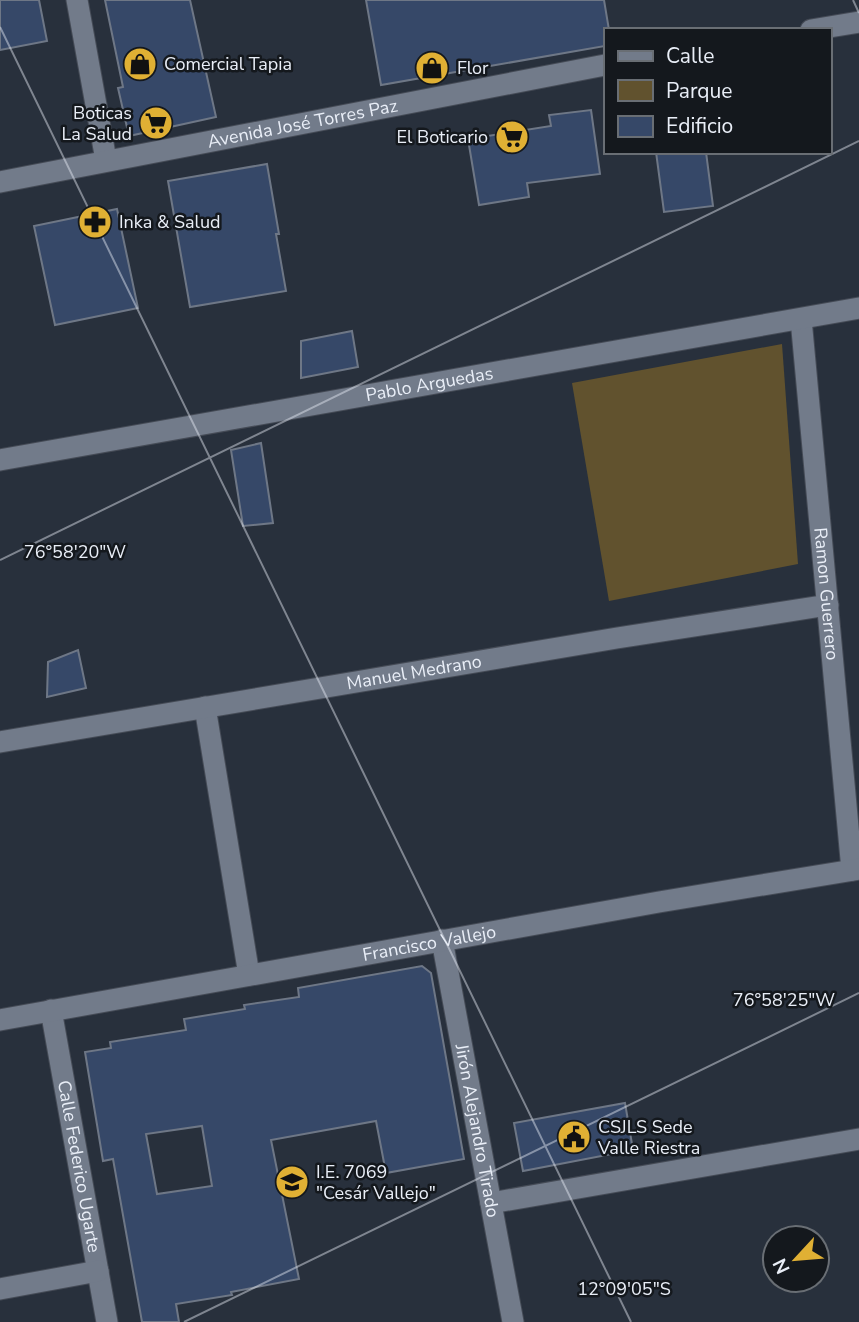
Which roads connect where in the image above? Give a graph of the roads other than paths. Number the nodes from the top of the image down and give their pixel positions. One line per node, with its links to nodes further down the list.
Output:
1 (77, 0): 5 (street)
2 (859, 22): 3 (street)
3 (823, 28)
4 (604, 65): 5 (street, Avenida José Torres Paz)
5 (106, 160): 6 (street, Avenida José Torres Paz)
6 (0, 182)
7 (859, 308): 8 (street, Pablo Arguedas)
8 (801, 319): 9 (street, Pablo Arguedas); 10 (street, Ramon Guerrero)
9 (0, 460)
10 (828, 606): 11 (street, Manuel Medrano); 13 (street, Ramon Guerrero)
11 (205, 707): 12 (street, Manuel Medrano); 15 (street)
12 (0, 742)
13 (856, 870): 14 (street, Francisco Vallejo)
14 (442, 940): 15 (street, Francisco Vallejo); 19 (street, Jirón Alejandro Tirado)
15 (249, 975): 16 (street, Francisco Vallejo)
16 (51, 1010): 17 (street, Francisco Vallejo); 20 (street, Calle Federico Ugarte)
17 (0, 1020)
18 (859, 1139): 19 (street)
19 (491, 1203): 23 (street, Jirón Alejandro Tirado)
20 (98, 1271): 21 (street); 22 (street, Calle Federico Ugarte)
21 (0, 1289)
22 (107, 1322)
23 (513, 1322)

